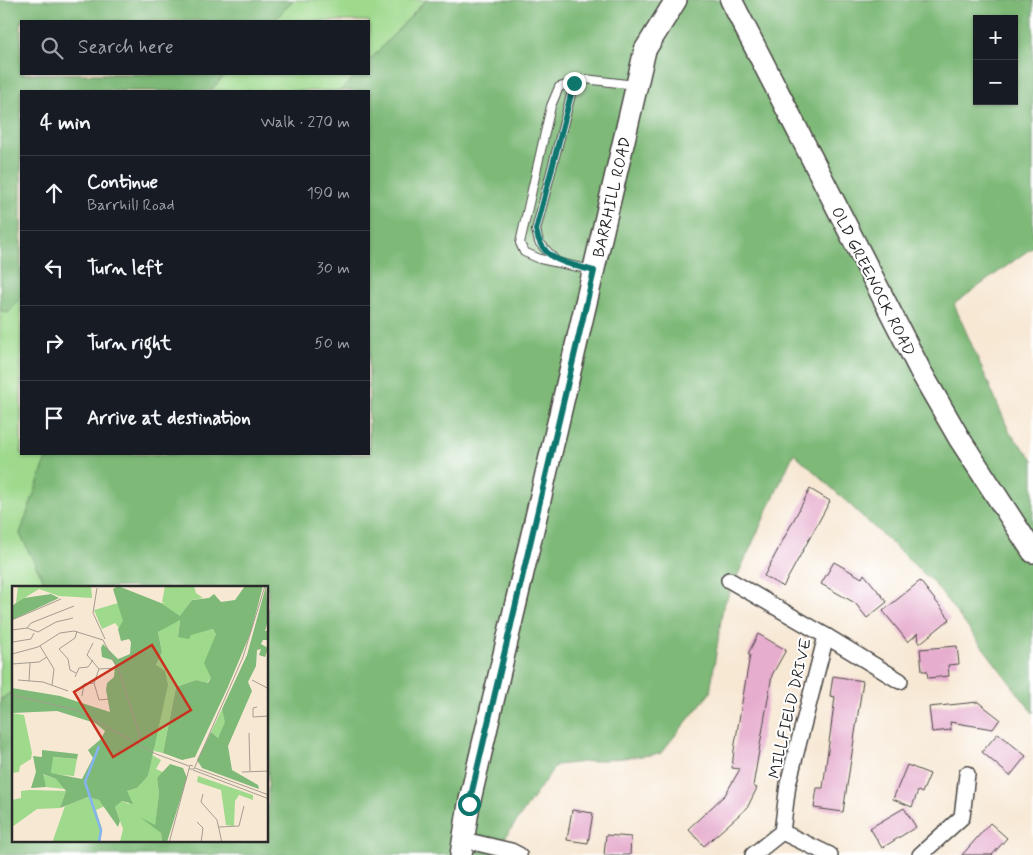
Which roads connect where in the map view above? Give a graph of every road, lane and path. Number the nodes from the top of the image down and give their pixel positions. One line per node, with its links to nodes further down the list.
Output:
1 (676, 0): 4 (street, BARRHILL ROAD)
2 (731, 0): 7 (street, OLD GREENOCK ROAD)
3 (574, 83): 4 (lane); 5 (lane); 5 (lane)
4 (637, 85): 6 (street, BARRHILL ROAD)
5 (555, 260): 6 (lane)
6 (594, 271): 13 (street, BARRHILL ROAD)
7 (1033, 552)
8 (729, 580): 9 (street, MILLFIELD DRIVE)
9 (826, 636): 10 (street); 12 (street, MILLFIELD DRIVE)
10 (900, 681)
11 (967, 774): 17 (street)
12 (782, 832): 15 (street); 16 (street)
13 (463, 847): 14 (street)
14 (518, 855)
15 (753, 855)
16 (830, 855)
17 (920, 855)

